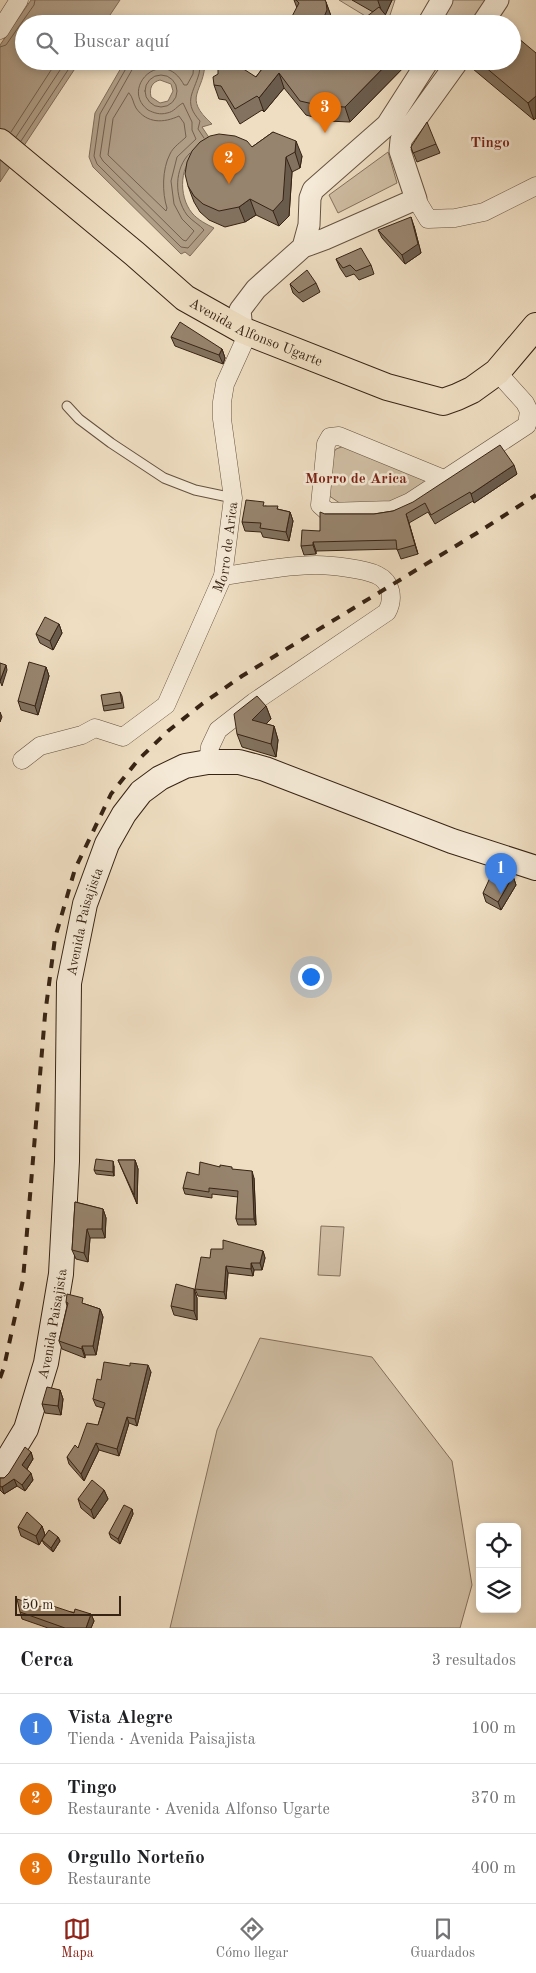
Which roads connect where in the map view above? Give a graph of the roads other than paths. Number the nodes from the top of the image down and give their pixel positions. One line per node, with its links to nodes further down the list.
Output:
1 (19, 0): 6 (street)
2 (442, 0): 4 (street)
3 (498, 0): 5 (street)
4 (433, 15)
5 (488, 15)
6 (0, 30)
7 (422, 70): 9 (street)
8 (448, 70): 10 (street)
9 (387, 125): 10 (street); 14 (street)
10 (401, 140): 13 (street)
11 (0, 142): 16 (main road, Avenida Alfonso Ugarte)
12 (536, 186): 13 (street)
13 (416, 199): 14 (street)
14 (303, 247): 16 (street)
15 (536, 326): 17 (main road, Avenida Alfonso Ugarte)
16 (242, 330): 17 (main road, Avenida Alfonso Ugarte); 20 (street, Morro de Arica)
17 (497, 372): 19 (street)
18 (67, 406): 20 (lane)
19 (444, 479): 19 (street)
20 (233, 498): 21 (street, Morro de Arica)
21 (223, 576): 22 (street, Morro de Arica); 23 (street)
22 (22, 760)
23 (208, 762): 24 (main road, Avenida Paisajista); 25 (main road, Avenida Paisajista)
24 (536, 868)
25 (0, 1472)

